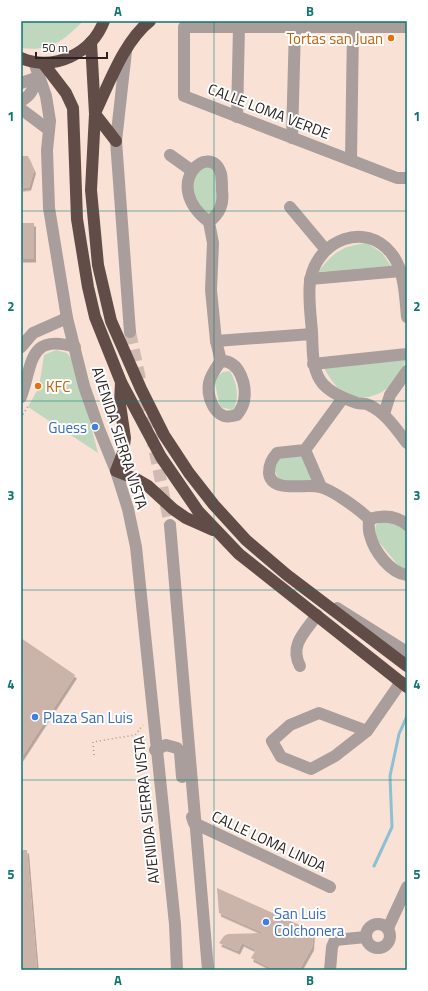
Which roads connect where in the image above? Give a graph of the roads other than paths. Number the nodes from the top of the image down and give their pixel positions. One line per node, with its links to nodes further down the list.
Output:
1 (104, 21): 7 (highway)
2 (150, 21): 8 (highway)
3 (239, 27): 4 (street); 15 (street); 15 (street, CALLE LOMA VERDE)
4 (295, 27): 5 (street); 17 (street)
5 (353, 27): 6 (street); 20 (street)
6 (407, 27)
7 (92, 42): 9 (highway); 14 (highway)
8 (126, 51): 14 (highway); 18 (street)
9 (28, 60): 10 (street, AVENIDA SIERRA VISTA); 39 (highway)
10 (37, 78): 11 (street); 12 (street); 16 (street, AVENIDA SIERRA VISTA)
11 (21, 83)
12 (21, 101)
13 (21, 109): 16 (street)
14 (95, 114): 18 (highway); 52 (highway)
15 (237, 117): 17 (street, CALLE LOMA VERDE)
16 (49, 130): 29 (street, AVENIDA SIERRA VISTA)
17 (292, 138): 20 (street, CALLE LOMA VERDE)
18 (116, 141): 30 (street)
19 (170, 155): 21 (street)
20 (352, 160): 22 (street, CALLE LOMA VERDE)
21 (191, 170): 24 (street); 24 (street)
22 (407, 178)
23 (290, 208): 25 (street)
24 (209, 222): 32 (street)
25 (326, 250): 26 (street); 27 (street)
26 (401, 271): 27 (street); 28 (street)
27 (310, 279): 31 (street)
28 (407, 313)
29 (67, 318): 33 (street); 34 (street, AVENIDA SIERRA VISTA)
30 (130, 332)
31 (312, 334): 32 (street); 37 (street)
32 (216, 341): 36 (street)
33 (21, 347)
34 (74, 347): 41 (street); 45 (street, AVENIDA SIERRA VISTA)
35 (407, 354): 37 (street)
36 (221, 361)
37 (313, 364): 40 (street)
38 (407, 371): 42 (street)
39 (121, 382): 45 (highway); 50 (highway)
40 (342, 398): 42 (street); 44 (street)
41 (25, 401)
42 (384, 414): 43 (street)
43 (407, 443)
44 (305, 450): 46 (street); 46 (street)
45 (116, 471): 50 (highway); 59 (street, AVENIDA SIERRA VISTA)
46 (321, 487): 47 (street)
47 (369, 519): 49 (street); 51 (street)
48 (170, 525): 60 (street)
49 (407, 525)
50 (218, 532): 53 (highway)
51 (407, 575)
52 (318, 597): 54 (street); 56 (highway)
53 (317, 616): 55 (street); 57 (highway)
54 (407, 652)
55 (300, 666)
56 (407, 666)
57 (404, 685): 58 (street)
58 (367, 731): 58 (street)
59 (155, 750): 60 (street); 65 (street, AVENIDA SIERRA VISTA)
60 (194, 823): 61 (street, CALLE LOMA LINDA); 66 (street)
61 (330, 887)
62 (407, 887): 63 (street)
63 (388, 928): 64 (street); 64 (street)
64 (366, 937): 67 (street)
65 (178, 970)
66 (208, 970)
67 (330, 970)

